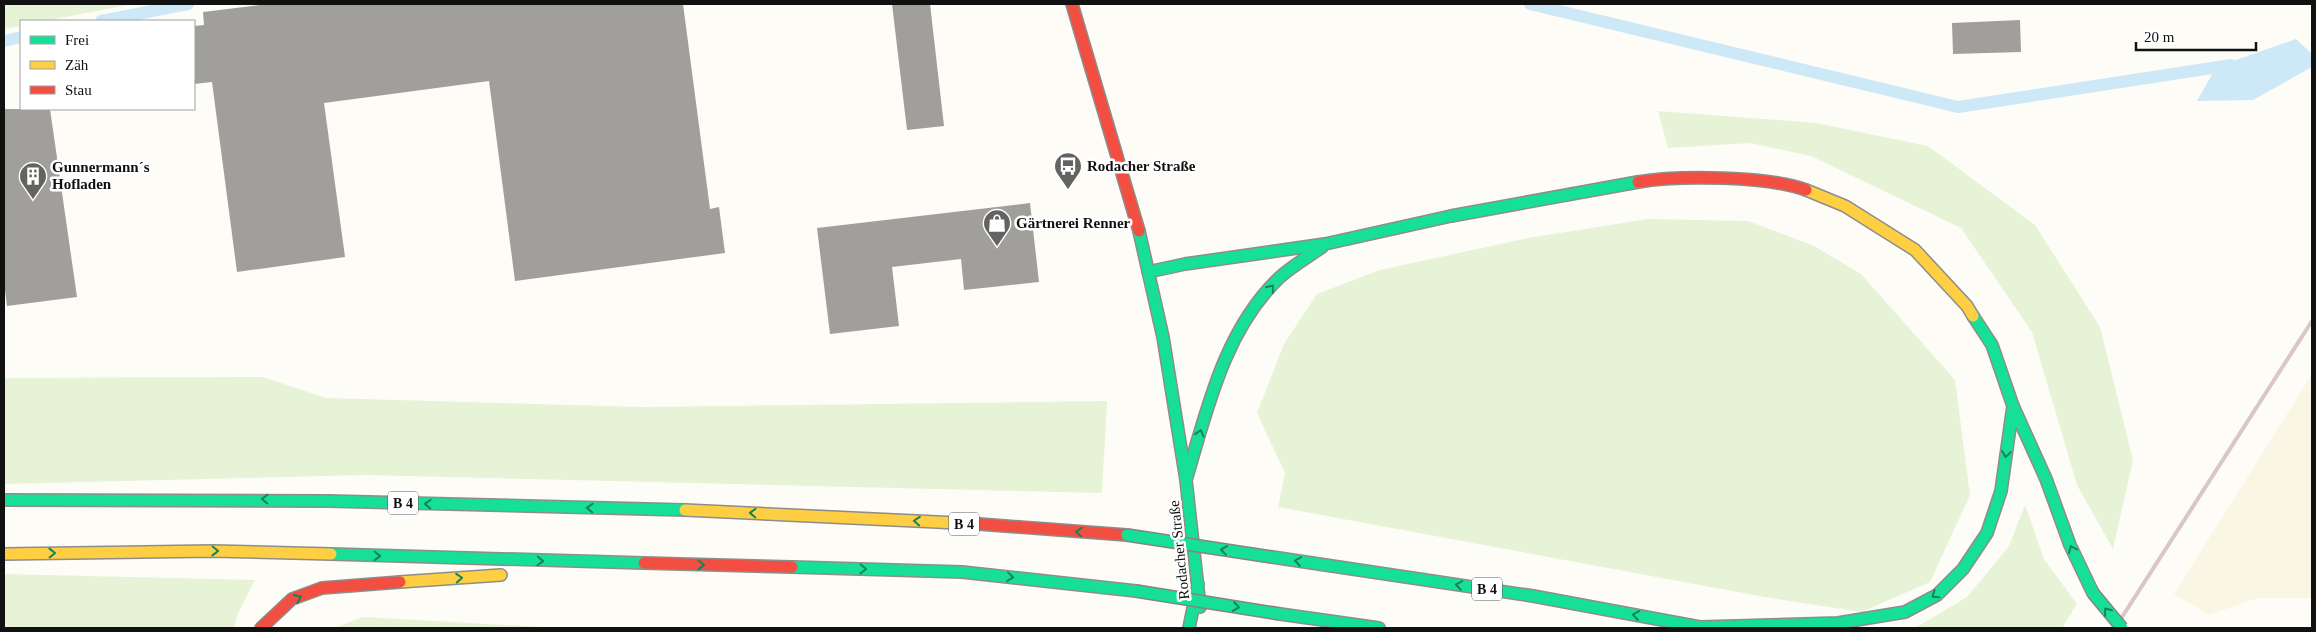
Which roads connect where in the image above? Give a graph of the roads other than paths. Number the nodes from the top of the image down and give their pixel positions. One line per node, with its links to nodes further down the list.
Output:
1 (1072, 4): 3 (main road, Rodacher Straße)
2 (1325, 244): 3 (main road); 4 (main road); 5 (main road, one-way to 2)
3 (1148, 272): 5 (main road, Rodacher Straße)
4 (2013, 406): 16 (main road, one-way to 16); 17 (main road, one-way to 4, bridge)
5 (1186, 480): 11 (main road, Rodacher Straße)
6 (4, 500): 16 (main road, B 4, one-way to 6, bridge)
7 (4, 554): 8 (main road, one-way to 8)
8 (652, 564): 9 (main road); 15 (main road, one-way to 15, bridge)
9 (545, 572)
10 (516, 574): 12 (main road, one-way to 10)
11 (1198, 584): 13 (main road); 14 (main road, Rodacher Straße)
12 (261, 628)
13 (1189, 628)
14 (1202, 628)
15 (1379, 628)
16 (1703, 628)
17 (2122, 628)

